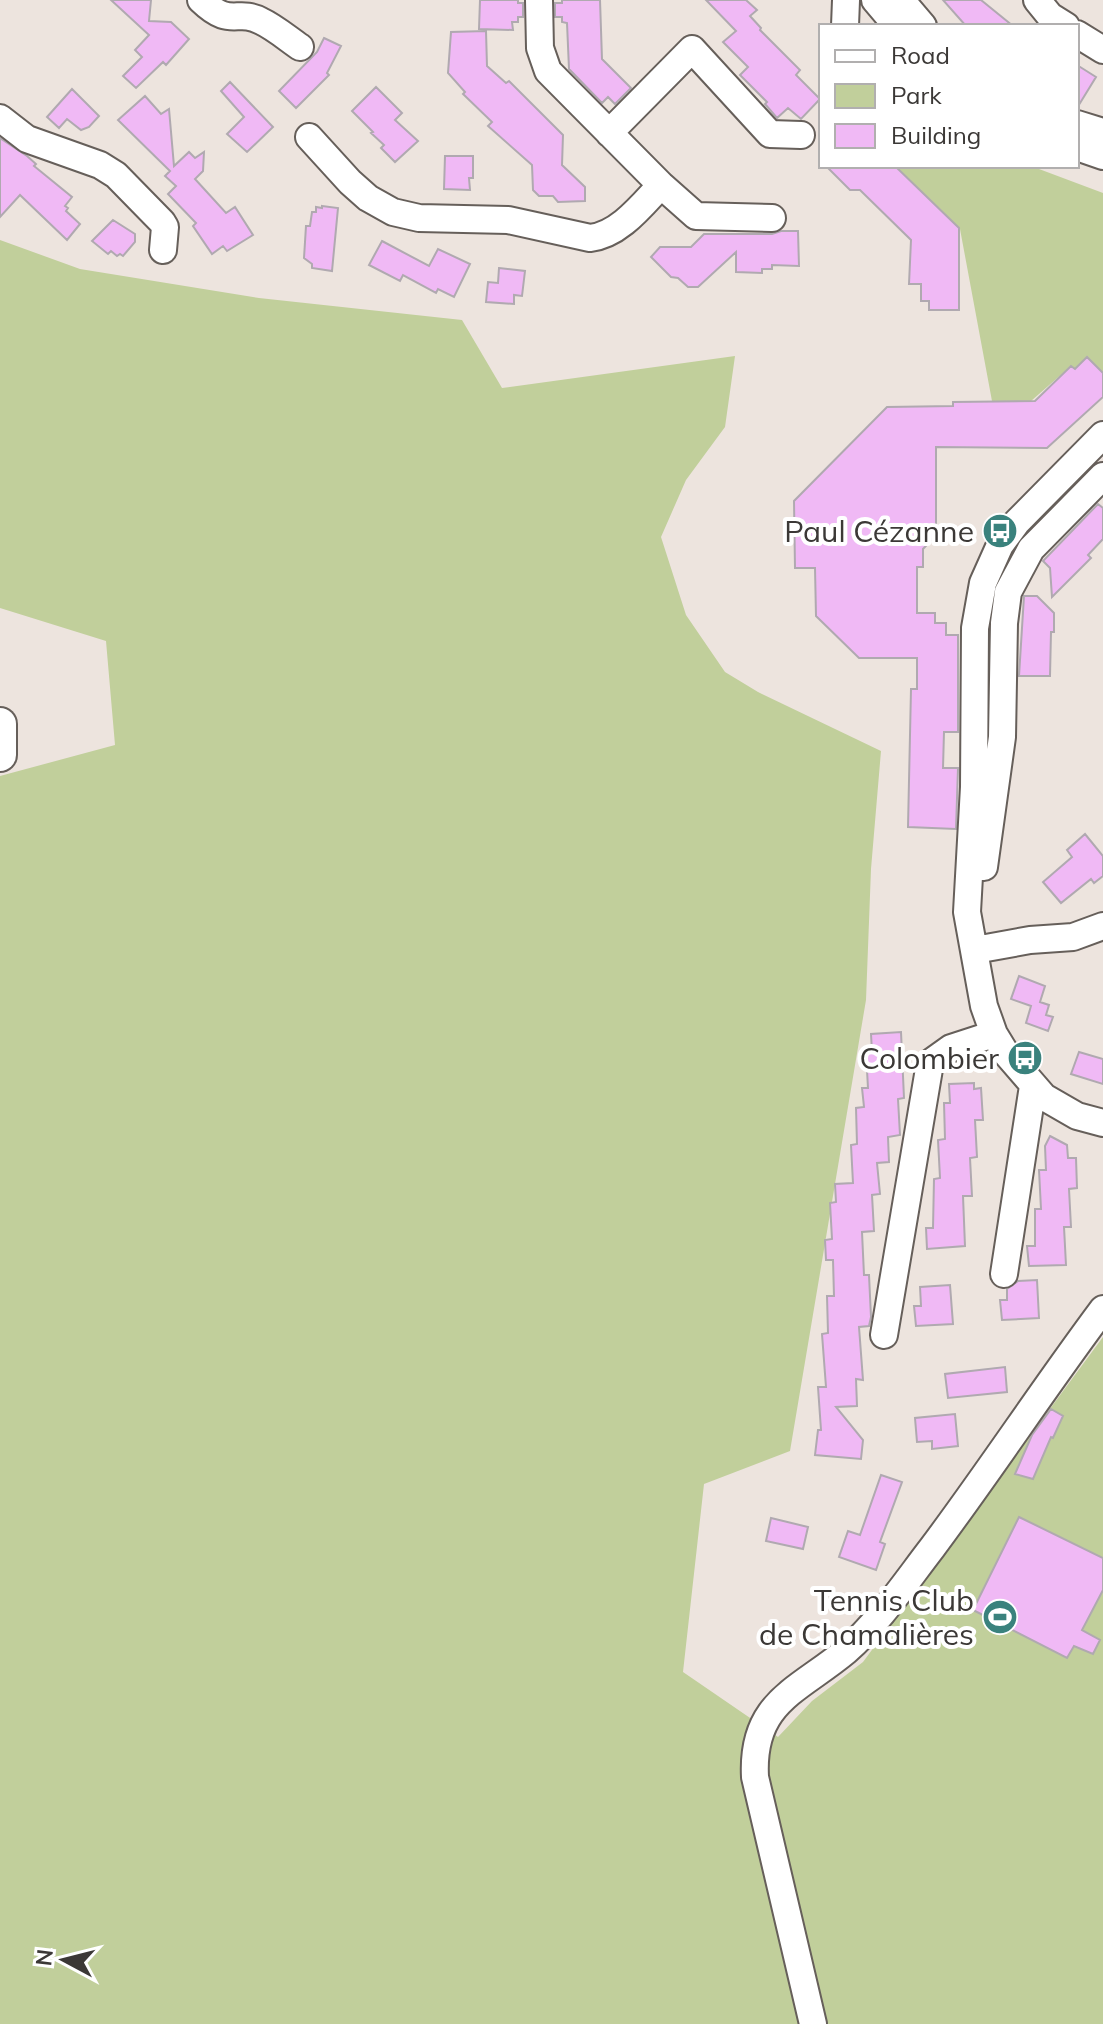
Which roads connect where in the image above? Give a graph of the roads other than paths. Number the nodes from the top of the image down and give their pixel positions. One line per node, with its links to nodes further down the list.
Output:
1 (201, 0): 12 (street)
2 (539, 0): 17 (street)
3 (846, 0): 7 (street)
4 (875, 0): 8 (street)
5 (901, 0): 9 (street)
6 (1037, 0): 10 (street)
7 (845, 24)
8 (895, 24)
9 (921, 24)
10 (1063, 24)
11 (1079, 35): 13 (street)
12 (300, 47)
13 (1103, 50)
14 (0, 118): 24 (street)
15 (1079, 125): 16 (street)
16 (1103, 132)
17 (609, 133): 18 (street); 22 (street)
18 (801, 135)
19 (309, 137): 22 (street)
20 (1079, 148): 21 (street)
21 (1103, 156)
22 (661, 185): 23 (street)
23 (772, 218)
24 (163, 250)
25 (1098, 443): 30 (street)
26 (1103, 476): 30 (street)
27 (0, 724): 28 (main road)
28 (0, 755)
29 (1103, 926): 30 (street)
30 (975, 950): 31 (street)
31 (994, 1034): 32 (street); 36 (street)
32 (1033, 1086): 33 (street); 34 (street)
33 (1103, 1123)
34 (1004, 1274)
35 (1103, 1309): 37 (street)
36 (884, 1335)
37 (813, 2024)

